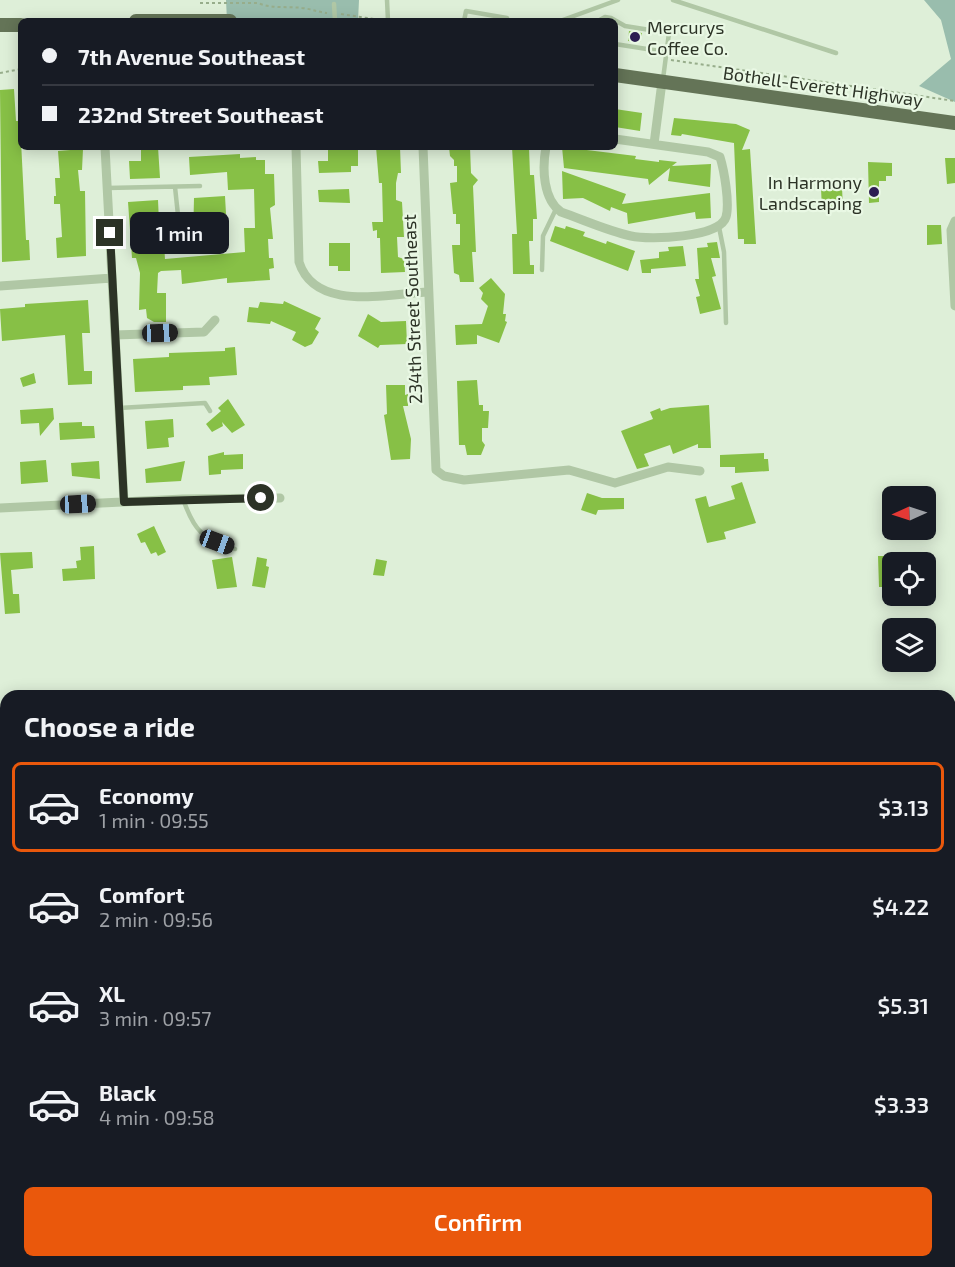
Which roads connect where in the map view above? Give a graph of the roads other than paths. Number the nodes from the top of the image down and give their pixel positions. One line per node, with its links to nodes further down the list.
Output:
1 (387, 0): 6 (lane)
2 (618, 0): 9 (lane)
3 (674, 0): 15 (lane)
4 (334, 4): 5 (lane)
5 (335, 18)
6 (388, 18)
7 (465, 18): 8 (lane)
8 (507, 18)
9 (568, 18)
10 (618, 22): 14 (lane)
11 (0, 25): 12 (main road)
12 (18, 25)
13 (618, 44): 14 (lane)
14 (666, 52): 17 (lane)
15 (836, 53)
16 (618, 75): 17 (main road, Bothell-Everett Highway)
17 (662, 82): 18 (main road, Bothell-Everett Highway); 20 (street)
18 (955, 123)
19 (618, 139): 20 (street)
20 (654, 144): 30 (street)
21 (105, 150): 27 (street)
22 (296, 150): 36 (street)
23 (423, 150): 36 (street, 234th Street Southeast)
24 (546, 150): 28 (street)
25 (200, 186): 26 (lane)
26 (175, 187): 27 (lane); 31 (lane)
27 (107, 188): 34 (street)
28 (554, 207): 30 (street); 33 (lane)
29 (955, 221): 32 (street)
30 (719, 226): 39 (lane)
31 (180, 234)
32 (954, 246): 37 (street)
33 (542, 270)
34 (111, 278): 35 (street); 40 (street)
35 (0, 286)
36 (428, 292): 43 (street, 234th Street Southeast)
37 (955, 306)
38 (215, 320): 40 (street)
39 (726, 323)
40 (115, 335): 41 (street)
41 (119, 408): 42 (lane); 46 (street)
42 (210, 411)
43 (699, 471)
44 (280, 498): 45 (street)
45 (183, 499): 46 (street); 48 (lane)
46 (124, 502): 47 (street)
47 (0, 508)
48 (235, 549)

